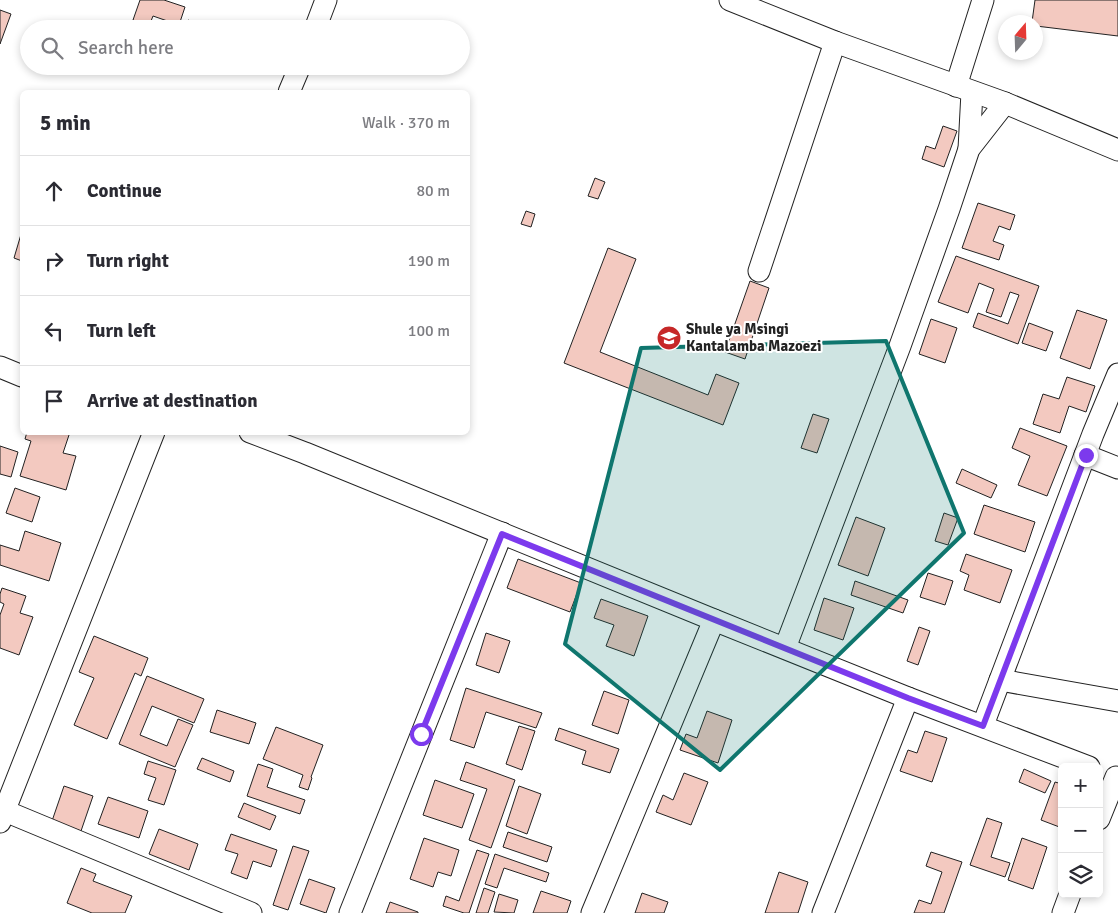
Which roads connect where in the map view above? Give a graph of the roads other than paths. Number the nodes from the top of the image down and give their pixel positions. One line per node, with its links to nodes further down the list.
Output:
1 (326, 0): 4 (street)
2 (730, 0): 5 (street)
3 (984, 0): 7 (street)
4 (318, 20)
5 (835, 42): 7 (street); 12 (street)
6 (297, 75): 8 (street)
7 (964, 89): 9 (street); 10 (street)
8 (291, 90)
9 (1005, 103): 10 (street); 11 (street)
10 (969, 149): 22 (street)
11 (1118, 150)
12 (759, 271)
13 (0, 367): 15 (street)
14 (1118, 374): 18 (street)
15 (20, 375)
16 (153, 435): 30 (street)
17 (258, 435): 20 (street)
18 (1086, 455): 19 (street); 23 (street)
19 (1118, 468)
20 (502, 534): 21 (street); 33 (street)
21 (714, 620): 22 (street); 34 (street)
22 (785, 648): 24 (street)
23 (1000, 680): 25 (street); 26 (street)
24 (908, 698): 26 (street); 35 (street)
25 (1118, 702)
26 (983, 726): 27 (street)
27 (1079, 763)
28 (1111, 775): 29 (street)
29 (1102, 808)
30 (2, 817): 32 (street)
31 (1069, 898): 36 (street)
32 (251, 913)
33 (350, 913)
34 (592, 913)
35 (823, 913)
36 (1063, 913)

